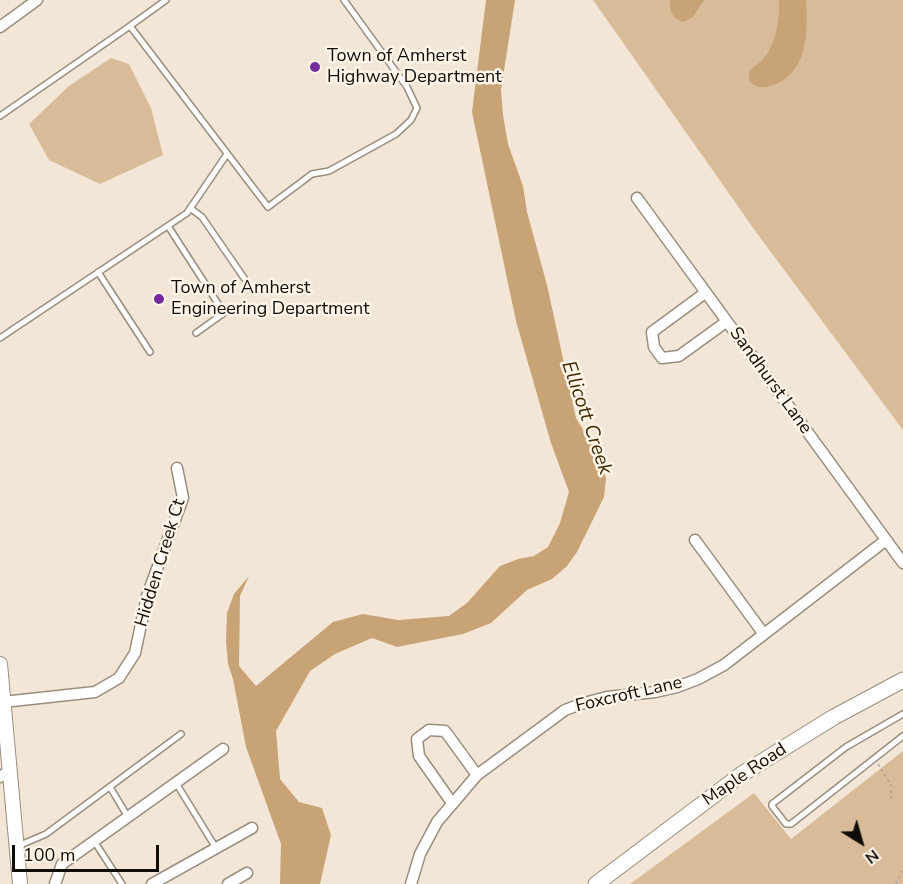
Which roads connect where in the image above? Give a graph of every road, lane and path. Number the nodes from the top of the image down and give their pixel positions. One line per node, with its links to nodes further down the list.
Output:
1 (36, 0): 5 (street)
2 (166, 0): 4 (lane)
3 (344, 0): 7 (lane)
4 (130, 26): 6 (lane); 7 (lane)
5 (0, 27)
6 (0, 116)
7 (227, 154): 9 (lane)
8 (637, 198): 13 (street, Sandhurst Lane)
9 (190, 208): 10 (lane); 12 (lane)
10 (168, 226): 11 (lane); 15 (lane)
11 (98, 272): 16 (lane); 17 (lane)
12 (244, 278)
13 (705, 293): 14 (street, Sandhurst Lane); 14 (street)
14 (726, 322): 20 (street, Sandhurst Lane)
15 (196, 333)
16 (0, 338)
17 (150, 352)
18 (177, 468): 25 (street, Hidden Creek Ct)
19 (695, 540): 22 (street)
20 (886, 540): 21 (street, Sandhurst Lane); 22 (street, Foxcroft Lane)
21 (903, 563)
22 (763, 633): 32 (street, Foxcroft Lane)
23 (0, 664): 25 (street)
24 (903, 680): 50 (main road, Maple Road)
25 (3, 702): 31 (street)
26 (903, 714): 30 (lane)
27 (181, 734): 34 (lane)
28 (903, 736): 30 (lane)
29 (224, 749): 33 (street)
30 (874, 759): 35 (path)
31 (5, 773): 40 (street)
32 (477, 775): 36 (street, Foxcroft Lane); 36 (street)
33 (176, 783): 37 (street); 41 (lane)
34 (110, 787): 37 (lane); 40 (lane)
35 (891, 801)
36 (452, 803): 49 (street, Foxcroft Lane)
37 (128, 817): 39 (street)
38 (252, 828): 41 (street)
39 (94, 841): 45 (street); 46 (lane)
40 (17, 846): 44 (street)
41 (216, 848): 47 (street)
42 (903, 871): 51 (path)
43 (247, 873): 48 (street)
44 (19, 883)
45 (55, 884)
46 (122, 884)
47 (152, 884)
48 (228, 884)
49 (411, 884)
50 (596, 884)
51 (896, 884)

